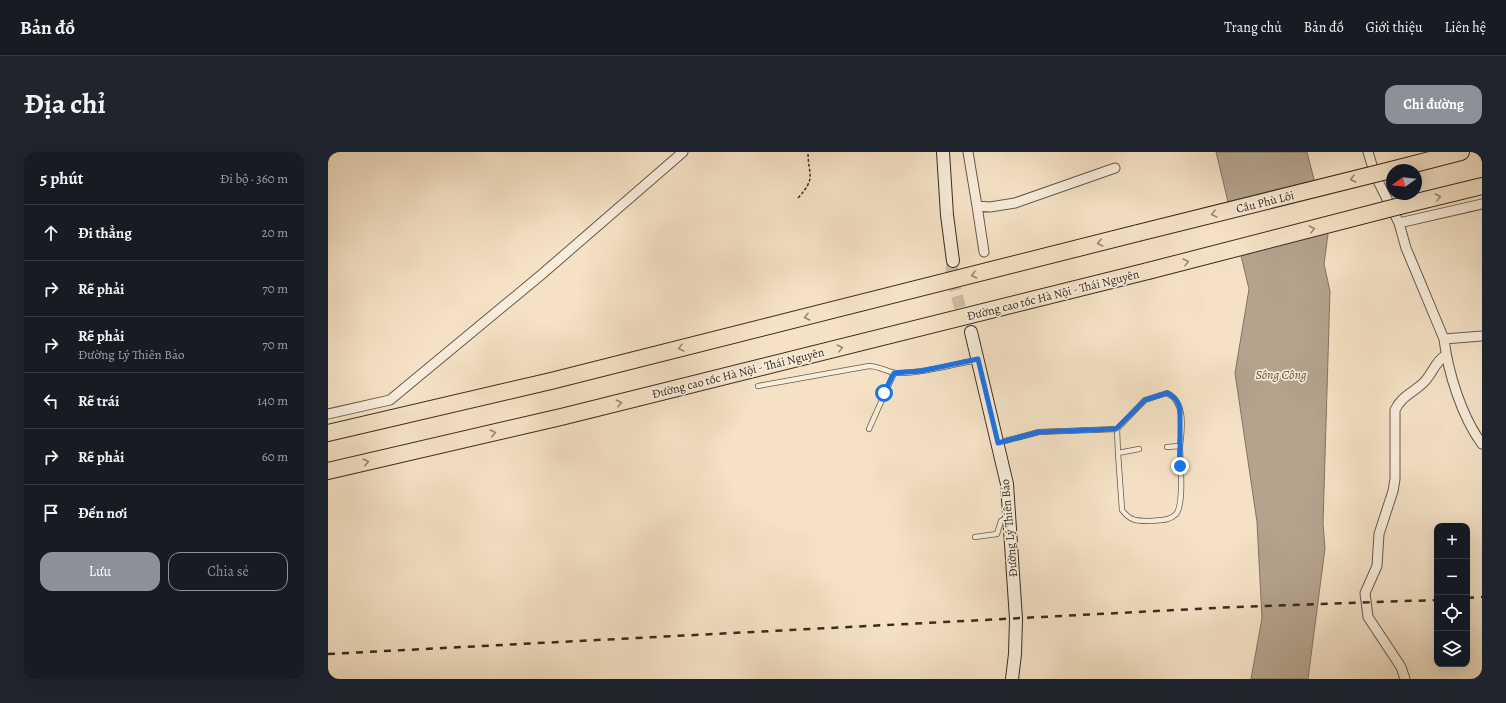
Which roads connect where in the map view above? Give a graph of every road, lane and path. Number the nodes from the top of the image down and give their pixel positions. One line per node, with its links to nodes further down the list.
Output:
1 (682, 152): 24 (street)
2 (808, 152): 11 (path)
3 (943, 152): 16 (main road)
4 (968, 152): 13 (street)
5 (1368, 152): 14 (street)
6 (1461, 152): 7 (highway)
7 (1414, 164)
8 (1115, 168): 13 (street)
9 (1386, 171): 27 (highway, Cầu Phù Lôi, one-way to 27, bridge)
10 (1482, 186): 34 (highway, Đường cao tốc Hà Nội - Thái Nguyên, one-way to 10, bridge)
11 (798, 198)
12 (1482, 204): 14 (street)
13 (977, 206): 15 (street)
14 (1400, 222): 19 (street)
15 (984, 252)
16 (953, 261)
17 (971, 332): 21 (main road, Đường Lý Thiên Bảo)
18 (1482, 336): 19 (street)
19 (1444, 339): 20 (street)
20 (1446, 355): 29 (street); 38 (street)
21 (978, 359): 22 (lane); 28 (main road, Đường Lý Thiên Bảo)
22 (894, 373): 23 (lane); 25 (lane)
23 (758, 386)
24 (328, 414)
25 (869, 428)
26 (1116, 429): 28 (lane); 30 (lane); 33 (lane)
27 (328, 433)
28 (998, 443): 35 (main road, Đường Lý Thiên Bảo)
29 (1482, 444)
30 (1180, 446): 31 (lane); 33 (lane)
31 (1167, 447)
32 (1139, 449): 33 (lane)
33 (1118, 453)
34 (328, 471)
35 (1009, 516): 36 (lane); 37 (main road, Đường Lý Thiên Bảo)
36 (975, 536)
37 (1012, 679)
38 (1405, 679)

